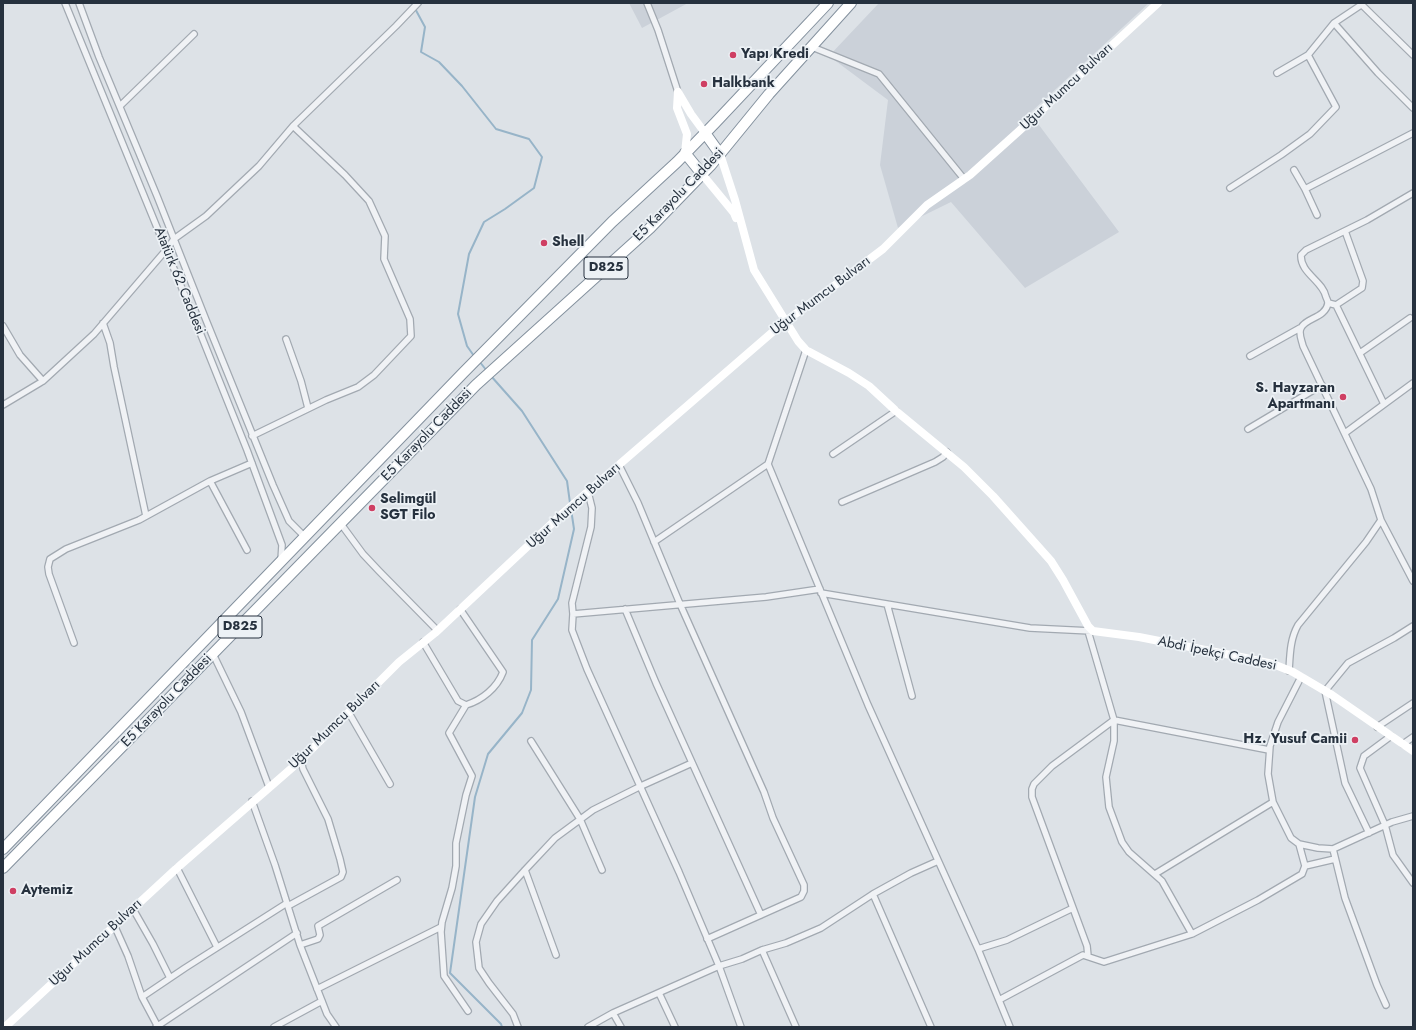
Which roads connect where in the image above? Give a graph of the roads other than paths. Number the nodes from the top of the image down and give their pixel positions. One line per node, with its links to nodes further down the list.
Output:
1 (65, 3): 33 (street, Atatürk 62 Caddesi)
2 (79, 3): 16 (street, Atatürk 62 Caddesi)
3 (418, 3): 18 (street)
4 (647, 3): 15 (street)
5 (828, 3): 19 (highway, E5 Karayolu Caddesi / D825)
6 (852, 3): 11 (highway, E5 Karayolu Caddesi / D825)
7 (1158, 3): 25 (street, Uğur Mumcu Bulvarı)
8 (1361, 4): 9 (street); 13 (street)
9 (1334, 23): 12 (street); 17 (street)
10 (194, 34): 16 (street)
11 (812, 47): 22 (highway, E5 Karayolu Caddesi / D825); 25 (street)
12 (1308, 55): 14 (street); 26 (street)
13 (1413, 55)
14 (1277, 73)
15 (678, 92): 19 (street); 21 (street)
16 (120, 106): 32 (street, Atatürk 62 Caddesi)
17 (1413, 108)
18 (292, 126): 32 (street); 50 (street)
19 (705, 133): 21 (highway, E5 Karayolu Caddesi / D825); 22 (highway)
20 (1413, 133): 27 (street)
21 (685, 153): 24 (highway); 66 (highway, E5 Karayolu Caddesi / D825)
22 (720, 154): 24 (highway, E5 Karayolu Caddesi / D825); 31 (street)
23 (1294, 170): 27 (street)
24 (702, 174): 31 (street); 65 (highway, E5 Karayolu Caddesi / D825)
25 (964, 179): 37 (street, Uğur Mumcu Bulvarı)
26 (1230, 188)
27 (1305, 189): 29 (street)
28 (1413, 193): 30 (street)
29 (1317, 215)
30 (1345, 231): 34 (street); 35 (street)
31 (745, 235): 37 (street)
32 (174, 238): 33 (street); 54 (street, Atatürk 62 Caddesi)
33 (166, 250): 38 (street); 57 (street, Atatürk 62 Caddesi)
34 (1328, 303): 35 (street); 40 (street)
35 (1336, 306): 43 (street)
36 (1410, 318): 43 (street)
37 (786, 321): 42 (street); 59 (street, Uğur Mumcu Bulvarı)
38 (103, 323): 45 (street); 63 (street)
39 (3, 326): 45 (street)
40 (1300, 328): 44 (street); 47 (street)
41 (286, 339): 50 (street)
42 (806, 350): 51 (street); 58 (street)
43 (1360, 353): 48 (street)
44 (1250, 356)
45 (43, 381): 49 (street)
46 (1413, 382): 48 (street)
47 (1322, 385): 52 (street); 53 (street)
48 (1384, 404): 53 (street)
49 (3, 405)
50 (308, 408): 54 (street)
51 (896, 411): 55 (street); 56 (street)
52 (1248, 429)
53 (1345, 433): 64 (street)
54 (252, 436): 66 (street, Atatürk 62 Caddesi)
55 (947, 452): 62 (street); 79 (street)
56 (833, 454)
57 (252, 463): 60 (street); 69 (street, Atatürk 62 Caddesi)
58 (768, 464): 67 (street); 71 (street)
59 (619, 465): 61 (street, Uğur Mumcu Bulvarı); 67 (street)
60 (210, 481): 63 (street); 68 (street)
61 (588, 492): 74 (street, Uğur Mumcu Bulvarı); 76 (street)
62 (842, 502)
63 (146, 516): 81 (street)
64 (1381, 520): 70 (street); 83 (street)
65 (340, 524): 78 (street); 82 (highway, E5 Karayolu Caddesi / D825)
66 (305, 537): 69 (highway, E5 Karayolu Caddesi / D825)
67 (654, 542): 72 (street)
68 (247, 550)
69 (281, 562): 110 (highway, E5 Karayolu Caddesi / D825)
70 (1413, 581)
71 (820, 591): 72 (street); 73 (street); 113 (street)
72 (680, 604): 75 (street); 126 (street)
73 (887, 604): 79 (street); 86 (street)
74 (460, 609): 78 (street, Uğur Mumcu Bulvarı); 88 (street)
75 (625, 609): 76 (street); 99 (street)
76 (573, 614): 101 (street)
77 (1413, 626): 85 (street)
78 (438, 630): 80 (street, Uğur Mumcu Bulvarı)
79 (1090, 631): 83 (street, Abdi İpekçi Caddesi); 90 (street)
80 (423, 642): 88 (street); 89 (street, Uğur Mumcu Bulvarı)
81 (74, 643)
82 (213, 654): 102 (street); 115 (highway, E5 Karayolu Caddesi / D825)
83 (1290, 671): 84 (street, Abdi İpekçi Caddesi)
84 (1301, 677): 85 (street, Abdi İpekçi Caddesi); 96 (street)
85 (1325, 691): 91 (street, Abdi İpekçi Caddesi); 108 (street)
86 (912, 696)
87 (1413, 703): 91 (street)
88 (466, 705): 128 (street)
89 (349, 713): 98 (street, Uğur Mumcu Bulvarı); 100 (street)
90 (1114, 720): 96 (street); 119 (street); 124 (street)
91 (1377, 727): 92 (street, Abdi İpekçi Caddesi)
92 (1391, 736): 95 (street, Abdi İpekçi Caddesi); 107 (street)
93 (1413, 737): 95 (street)
94 (531, 741): 106 (street)
95 (1403, 744): 97 (street, Abdi İpekçi Caddesi)
96 (1269, 750): 104 (street)
97 (1413, 751)
98 (301, 760): 102 (street, Uğur Mumcu Bulvarı); 123 (street)
99 (692, 763): 101 (street); 126 (street)
100 (390, 784)
101 (640, 786): 106 (street); 131 (street)
102 (269, 787): 103 (street, Uğur Mumcu Bulvarı)
103 (252, 801): 116 (street, Uğur Mumcu Bulvarı); 123 (street)
104 (1273, 802): 109 (street); 119 (street)
105 (1413, 816): 107 (street)
106 (580, 820): 117 (street); 118 (street)
107 (1385, 825): 108 (street); 121 (street)
108 (1369, 833): 111 (street)
109 (1299, 844): 111 (street); 114 (street)
110 (3, 849)
111 (1333, 849): 112 (street)
112 (1335, 859): 114 (street); 145 (street)
113 (938, 861): 122 (street); 134 (street)
114 (1305, 866): 130 (street)
115 (3, 868)
116 (177, 868): 125 (street, Uğur Mumcu Bulvarı); 133 (street)
117 (525, 870): 136 (street); 152 (street)
118 (602, 870)
119 (1155, 874): 130 (street)
120 (397, 880): 132 (street)
121 (1413, 883)
122 (872, 894): 135 (street); 158 (street)
123 (287, 904): 129 (street); 133 (street)
124 (1073, 908): 134 (street); 137 (street)
125 (133, 909): 127 (street, Uğur Mumcu Bulvarı); 139 (street)
126 (761, 915): 131 (street)
127 (114, 927): 142 (street); 148 (street, Uğur Mumcu Bulvarı)
128 (441, 927): 140 (street); 146 (street)
129 (296, 933): 132 (street); 149 (street)
130 (1192, 934): 137 (street)
131 (707, 939): 138 (street)
132 (300, 945): 140 (street)
133 (217, 947): 139 (street)
134 (978, 949): 143 (street)
135 (762, 950): 138 (street); 157 (street)
136 (556, 955)
137 (1088, 956): 143 (street)
138 (719, 966): 141 (street); 156 (street)
139 (170, 978): 142 (street)
140 (317, 989): 144 (street)
141 (659, 993): 147 (street); 155 (street)
142 (142, 997): 149 (street)
143 (999, 1000): 159 (street)
144 (322, 1001): 150 (street); 151 (street)
145 (1386, 1005)
146 (468, 1011)
147 (613, 1014): 153 (street); 154 (street)
148 (5, 1027)
149 (157, 1027)
150 (274, 1027)
151 (336, 1027)
152 (518, 1027)
153 (588, 1027)
154 (621, 1027)
155 (675, 1027)
156 (741, 1027)
157 (796, 1027)
158 (931, 1027)
159 (1010, 1027)

